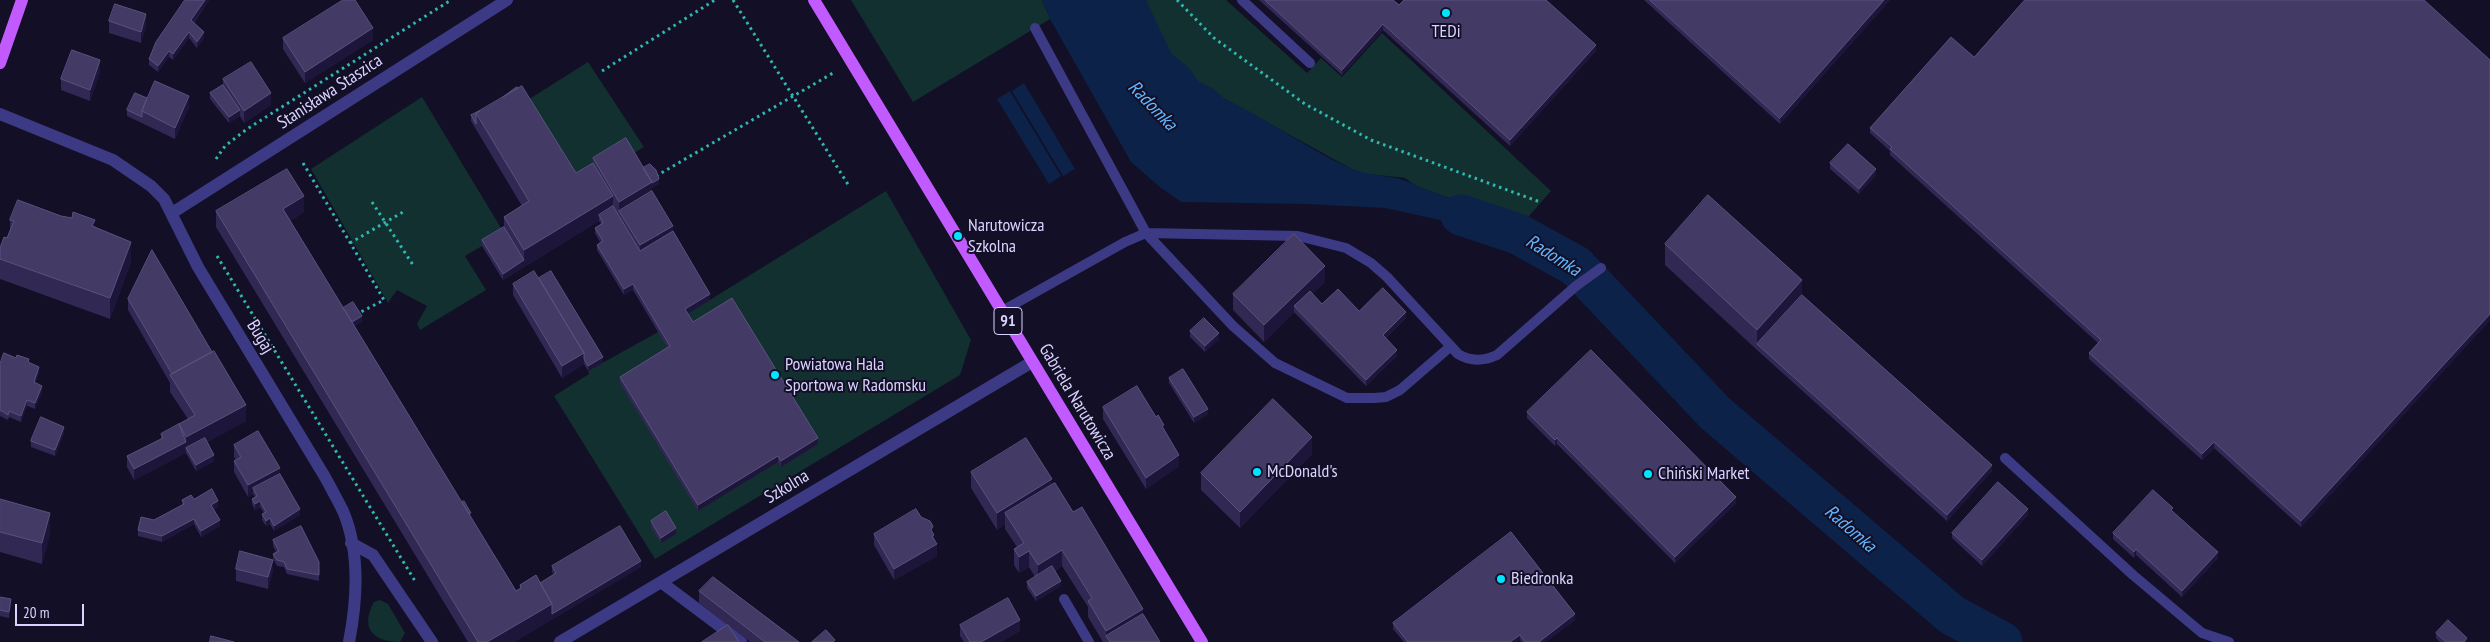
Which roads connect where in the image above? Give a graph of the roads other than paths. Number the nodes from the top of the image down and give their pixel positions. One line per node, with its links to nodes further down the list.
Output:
1 (22, 0): 6 (main road)
2 (507, 0): 9 (street, Stanisława Staszica)
3 (814, 0): 12 (main road, Gabriela Narutowicza / 91)
4 (1242, 0): 7 (lane)
5 (1034, 28): 10 (lane)
6 (0, 63)
7 (1310, 63)
8 (0, 114): 9 (street, Bugaj)
9 (172, 213): 16 (street, Bugaj)
10 (1146, 233): 12 (lane); 13 (lane); 13 (lane)
11 (1601, 268): 13 (lane)
12 (1002, 311): 14 (main road, Gabriela Narutowicza / 91)
13 (1451, 346)
14 (1032, 362): 17 (street, Szkolna); 24 (main road, Gabriela Narutowicza / 91)
15 (2005, 458): 25 (lane)
16 (351, 543): 19 (street, Bugaj); 20 (street)
17 (661, 582): 21 (street, Szkolna); 22 (street)
18 (1064, 599): 23 (lane)
19 (349, 642)
20 (432, 642)
21 (560, 642)
22 (741, 642)
23 (1088, 642)
24 (1202, 642)
25 (2229, 642)

